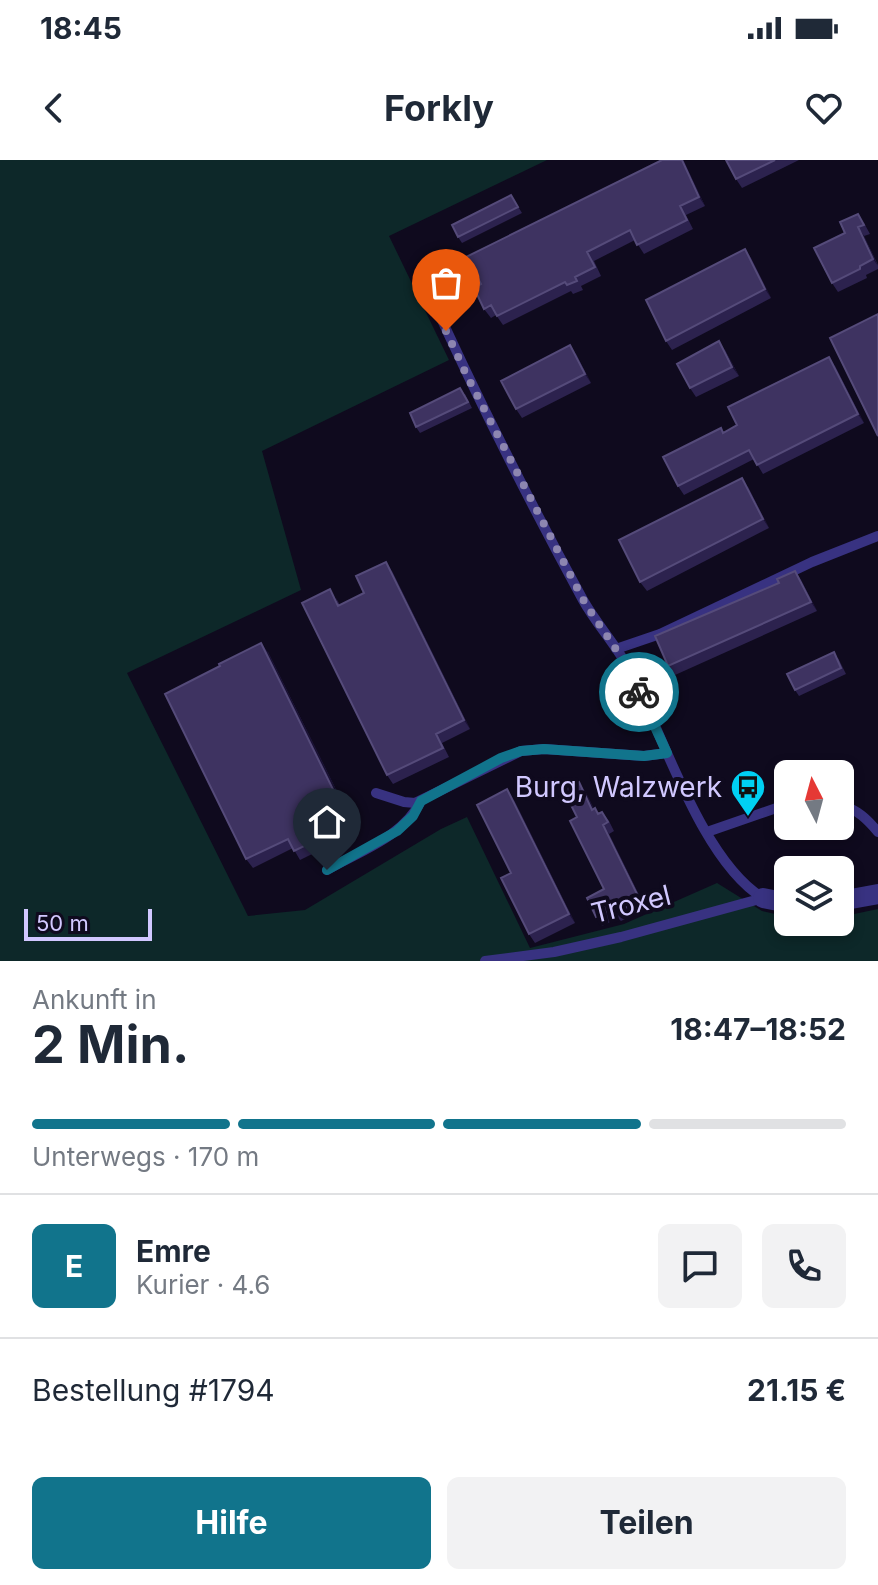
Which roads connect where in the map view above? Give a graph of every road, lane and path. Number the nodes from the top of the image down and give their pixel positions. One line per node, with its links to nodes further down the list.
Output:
1 (426, 285): 3 (lane)
2 (878, 536): 3 (lane)
3 (616, 649): 4 (lane)
4 (667, 753): 6 (lane); 9 (lane)
5 (376, 793): 6 (lane)
6 (421, 801): 11 (lane)
7 (774, 809): 9 (lane)
8 (854, 810): 10 (lane)
9 (707, 832): 13 (lane)
10 (878, 832)
11 (327, 870)
12 (878, 894): 14 (street)
13 (763, 898): 15 (street, Troxel); 16 (lane, Troxel)
14 (854, 898)
15 (774, 900)
16 (485, 961)

